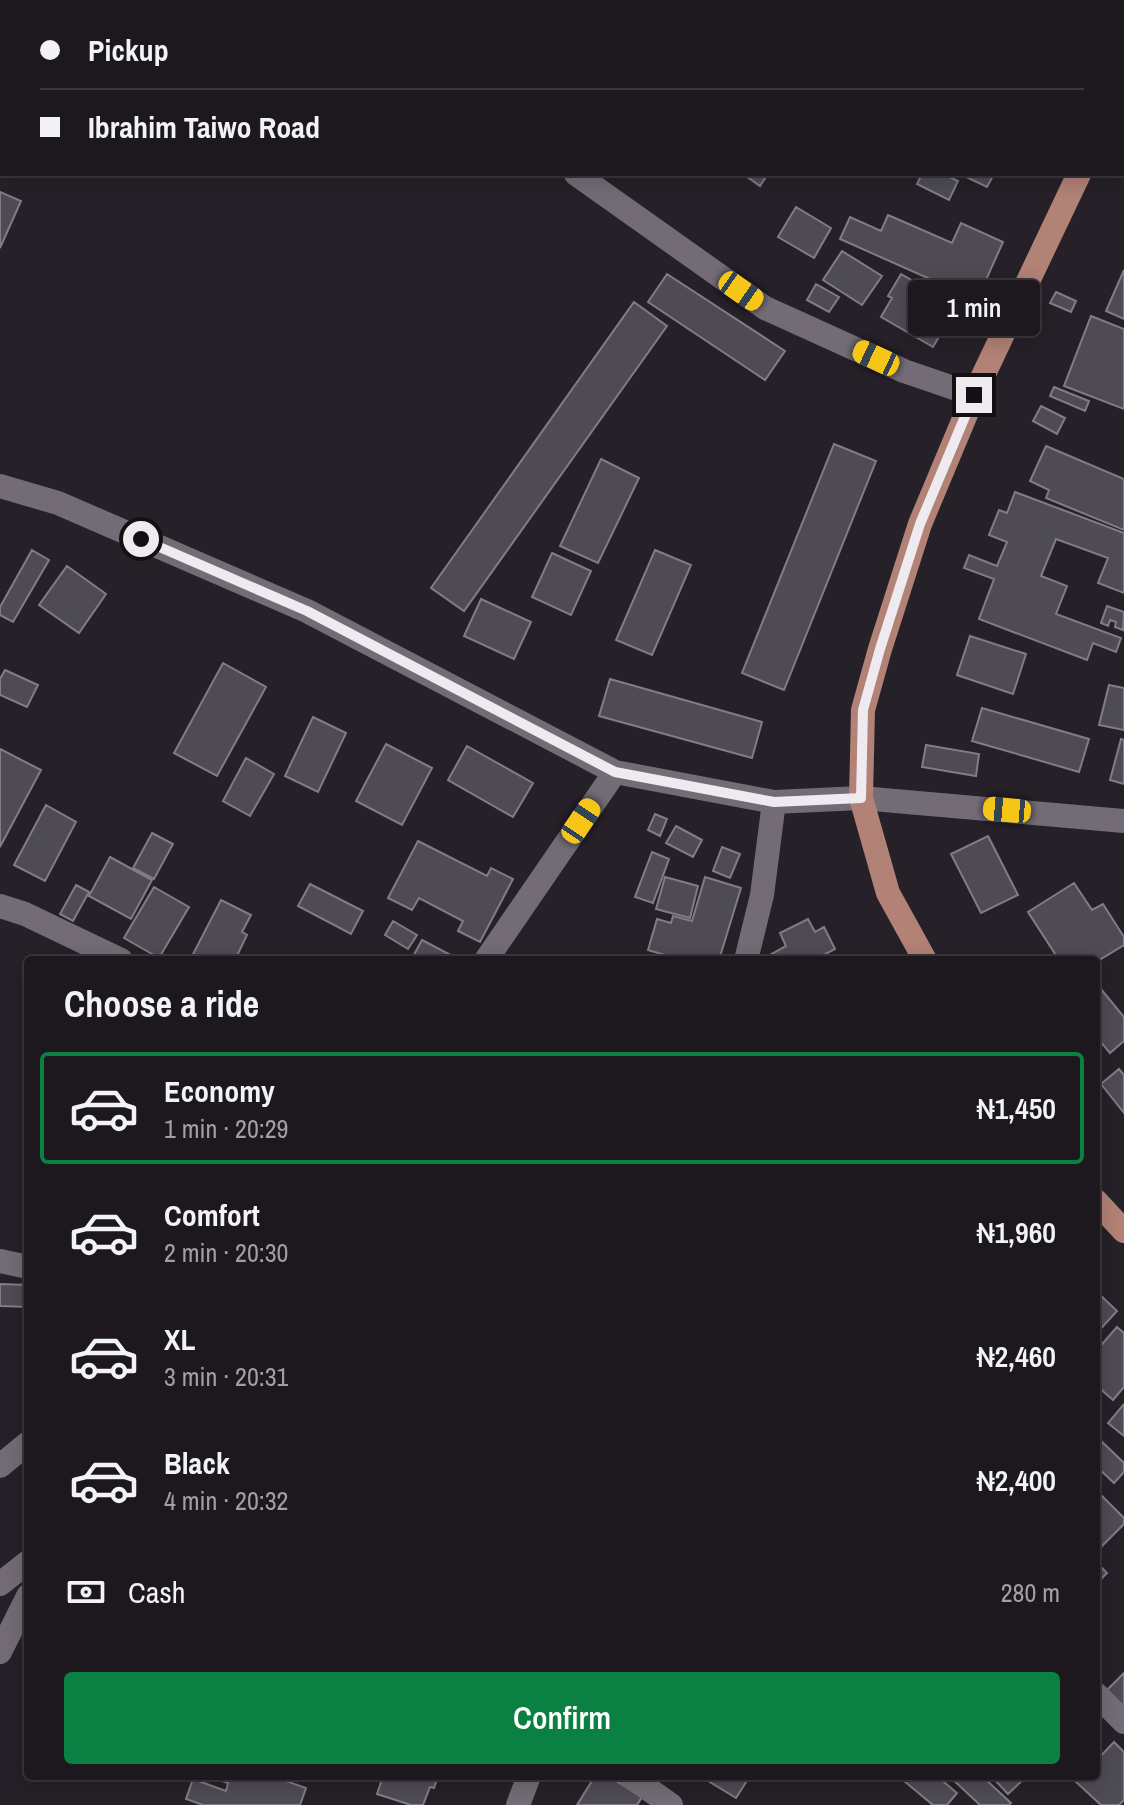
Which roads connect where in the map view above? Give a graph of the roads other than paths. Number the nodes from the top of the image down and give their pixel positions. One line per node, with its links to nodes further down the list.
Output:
1 (579, 176): 3 (street)
2 (1078, 176): 3 (main road)
3 (974, 395): 6 (main road)
4 (0, 486): 5 (street)
5 (615, 772): 7 (street); 11 (street)
6 (861, 798): 7 (street); 8 (street); 13 (main road)
7 (774, 802): 12 (street)
8 (1124, 821)
9 (0, 906): 10 (street)
10 (113, 956)
11 (489, 956)
12 (747, 956)
13 (923, 956)
14 (1100, 1205): 15 (main road)
15 (1124, 1231)
16 (0, 1261): 17 (street)
17 (24, 1266)
18 (24, 1446): 19 (street)
19 (0, 1466)
20 (24, 1565): 21 (street)
21 (0, 1584)
22 (24, 1604): 23 (street)
23 (0, 1652)
24 (1100, 1698): 25 (street)
25 (1124, 1722)
26 (527, 1780): 28 (street)
27 (636, 1780): 29 (street)
28 (518, 1805)
29 (671, 1805)

